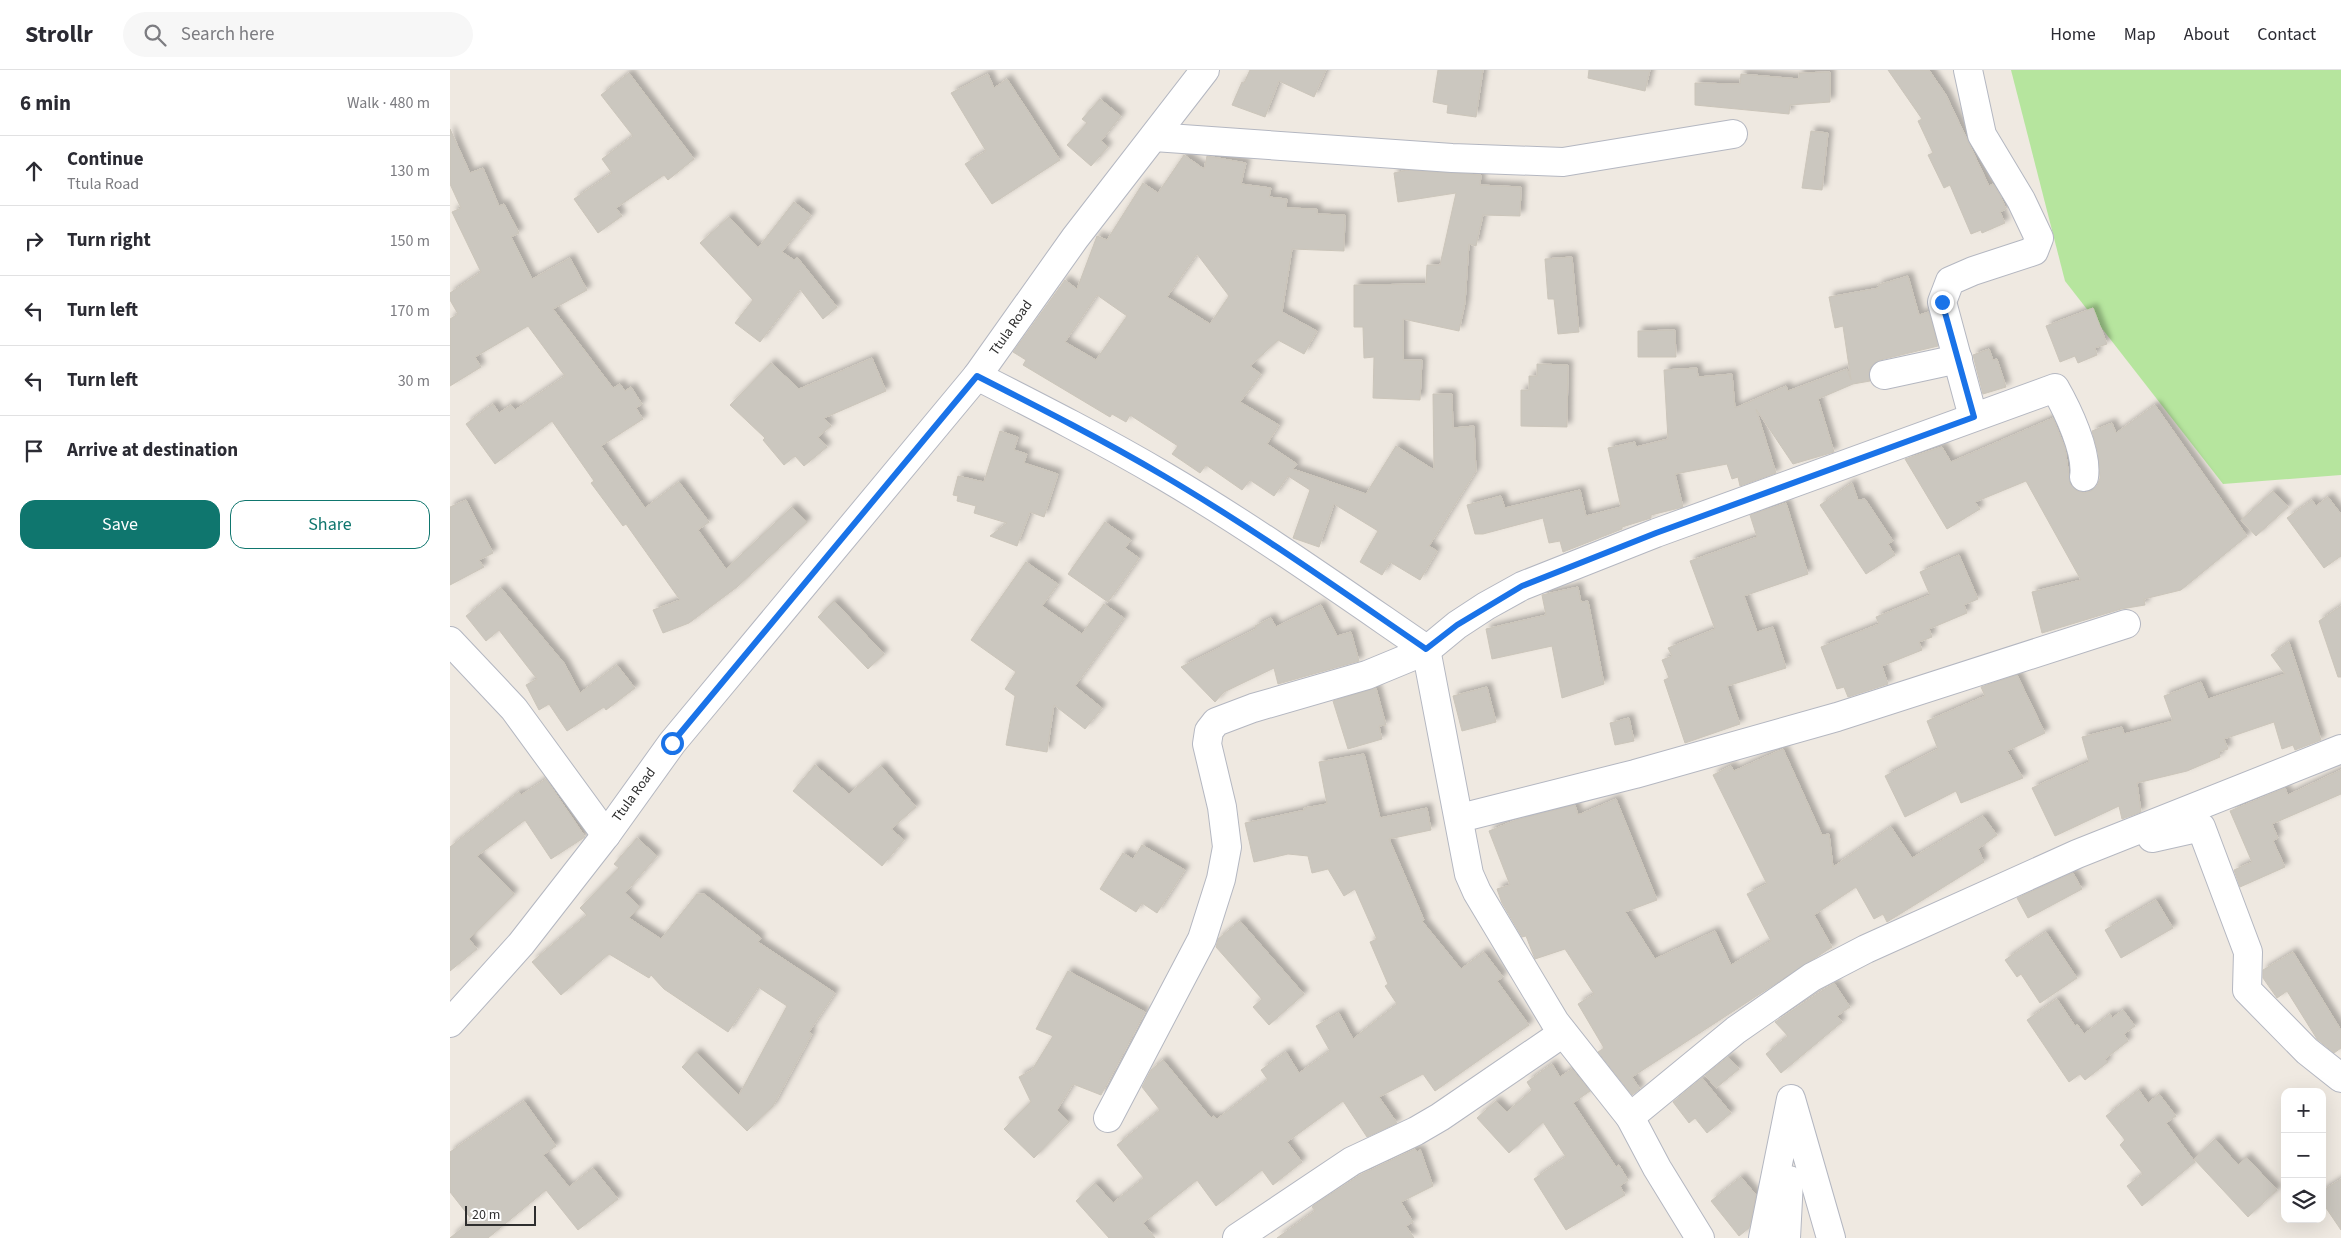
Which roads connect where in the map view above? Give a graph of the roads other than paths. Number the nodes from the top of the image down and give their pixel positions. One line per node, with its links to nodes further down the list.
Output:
1 (1205, 70): 4 (street, Ttula Road)
2 (1968, 70): 5 (street)
3 (1733, 134): 4 (street)
4 (1154, 137): 7 (street, Ttula Road)
5 (1958, 359): 6 (street); 8 (street)
6 (1884, 375)
7 (977, 376): 12 (street); 15 (street, Ttula Road)
8 (1974, 417): 9 (street); 12 (street)
9 (2084, 477)
10 (2126, 624): 14 (street)
11 (450, 641): 15 (street)
12 (1426, 649): 14 (street); 22 (street)
13 (2341, 749): 16 (street)
14 (1460, 818): 18 (street)
15 (606, 835): 17 (street, Ttula Road)
16 (2077, 854): 19 (street); 21 (street)
17 (450, 1023)
18 (1563, 1033): 21 (street); 23 (street)
19 (2341, 1078)
20 (1791, 1099): 25 (street); 26 (street); 27 (street)
21 (1630, 1116): 24 (street)
22 (1108, 1118)
23 (1237, 1238)
24 (1700, 1238)
25 (1764, 1238)
26 (1786, 1238)
27 (1831, 1238)

